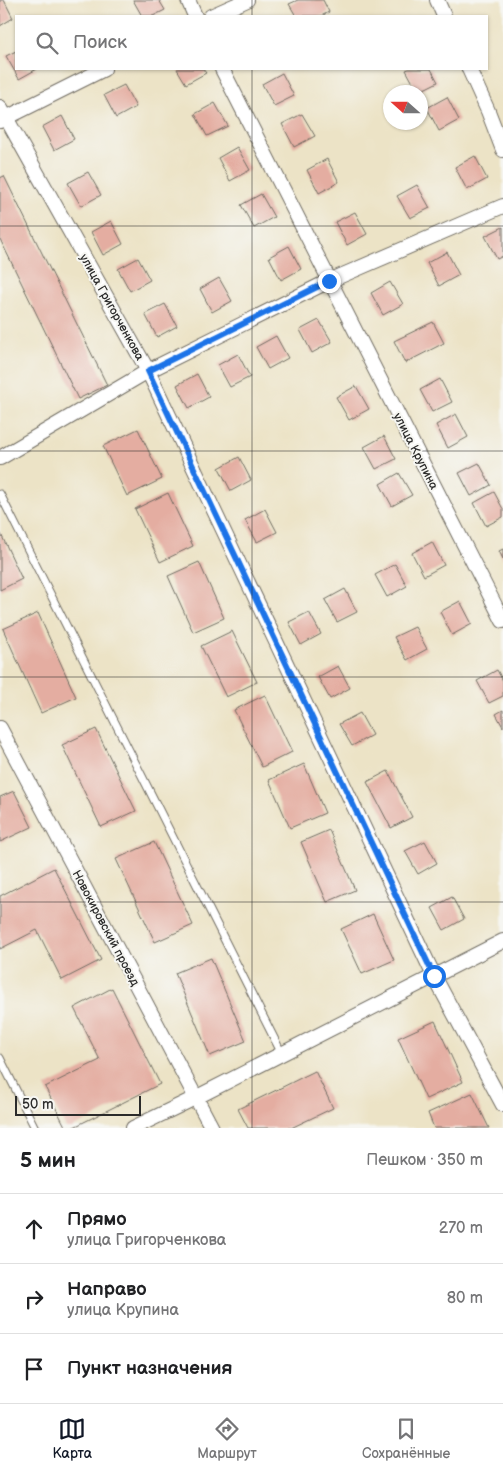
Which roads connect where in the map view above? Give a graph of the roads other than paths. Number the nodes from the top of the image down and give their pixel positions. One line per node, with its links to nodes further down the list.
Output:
1 (188, 0): 4 (street)
2 (247, 0): 5 (street)
3 (437, 0): 6 (street)
4 (195, 15)
5 (213, 15)
6 (444, 15)
7 (102, 70): 10 (street)
8 (223, 70): 13 (street, улица Крупина)
9 (469, 70): 11 (street)
10 (2, 115): 14 (street, улица Григорченкова)
11 (503, 150)
12 (503, 206): 13 (street)
13 (329, 281): 14 (street); 17 (street, улица Крупина)
14 (148, 371): 15 (street); 20 (street, улица Григорченкова)
15 (0, 458)
16 (0, 494): 21 (lane)
17 (503, 621)
18 (0, 728): 23 (street, Новокировский проезд)
19 (503, 942): 20 (street)
20 (434, 976): 21 (street); 24 (street, улица Григорченкова)
21 (282, 1054): 23 (street)
22 (0, 1058): 25 (lane)
23 (197, 1098): 26 (street); 27 (street, Новокировский проезд)
24 (503, 1105)
25 (34, 1128)
26 (133, 1128)
27 (212, 1128)

